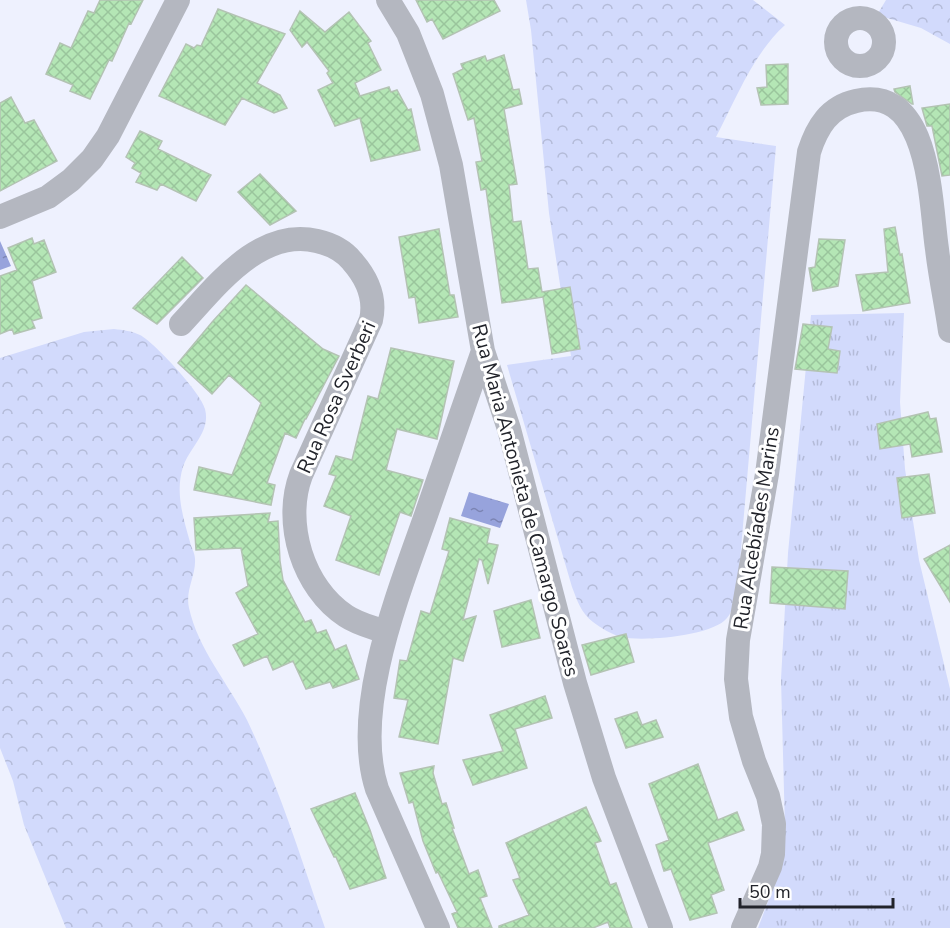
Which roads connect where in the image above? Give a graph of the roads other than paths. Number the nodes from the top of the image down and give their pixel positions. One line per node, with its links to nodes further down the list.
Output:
1 (178, 0): 6 (street)
2 (388, 0): 9 (street, Rua Maria Antonieta de Camargo Soares)
3 (870, 9): 4 (street); 4 (street)
4 (860, 66): 5 (street)
5 (863, 100): 8 (street); 13 (street, Rua Alcebíades Marins)
6 (0, 217)
7 (180, 324): 10 (street, Rua Rosa Sverberi)
8 (950, 331)
9 (483, 351): 10 (street); 12 (street, Rua Maria Antonieta de Camargo Soares)
10 (385, 632): 11 (street)
11 (438, 928)
12 (661, 928)
13 (743, 928)

